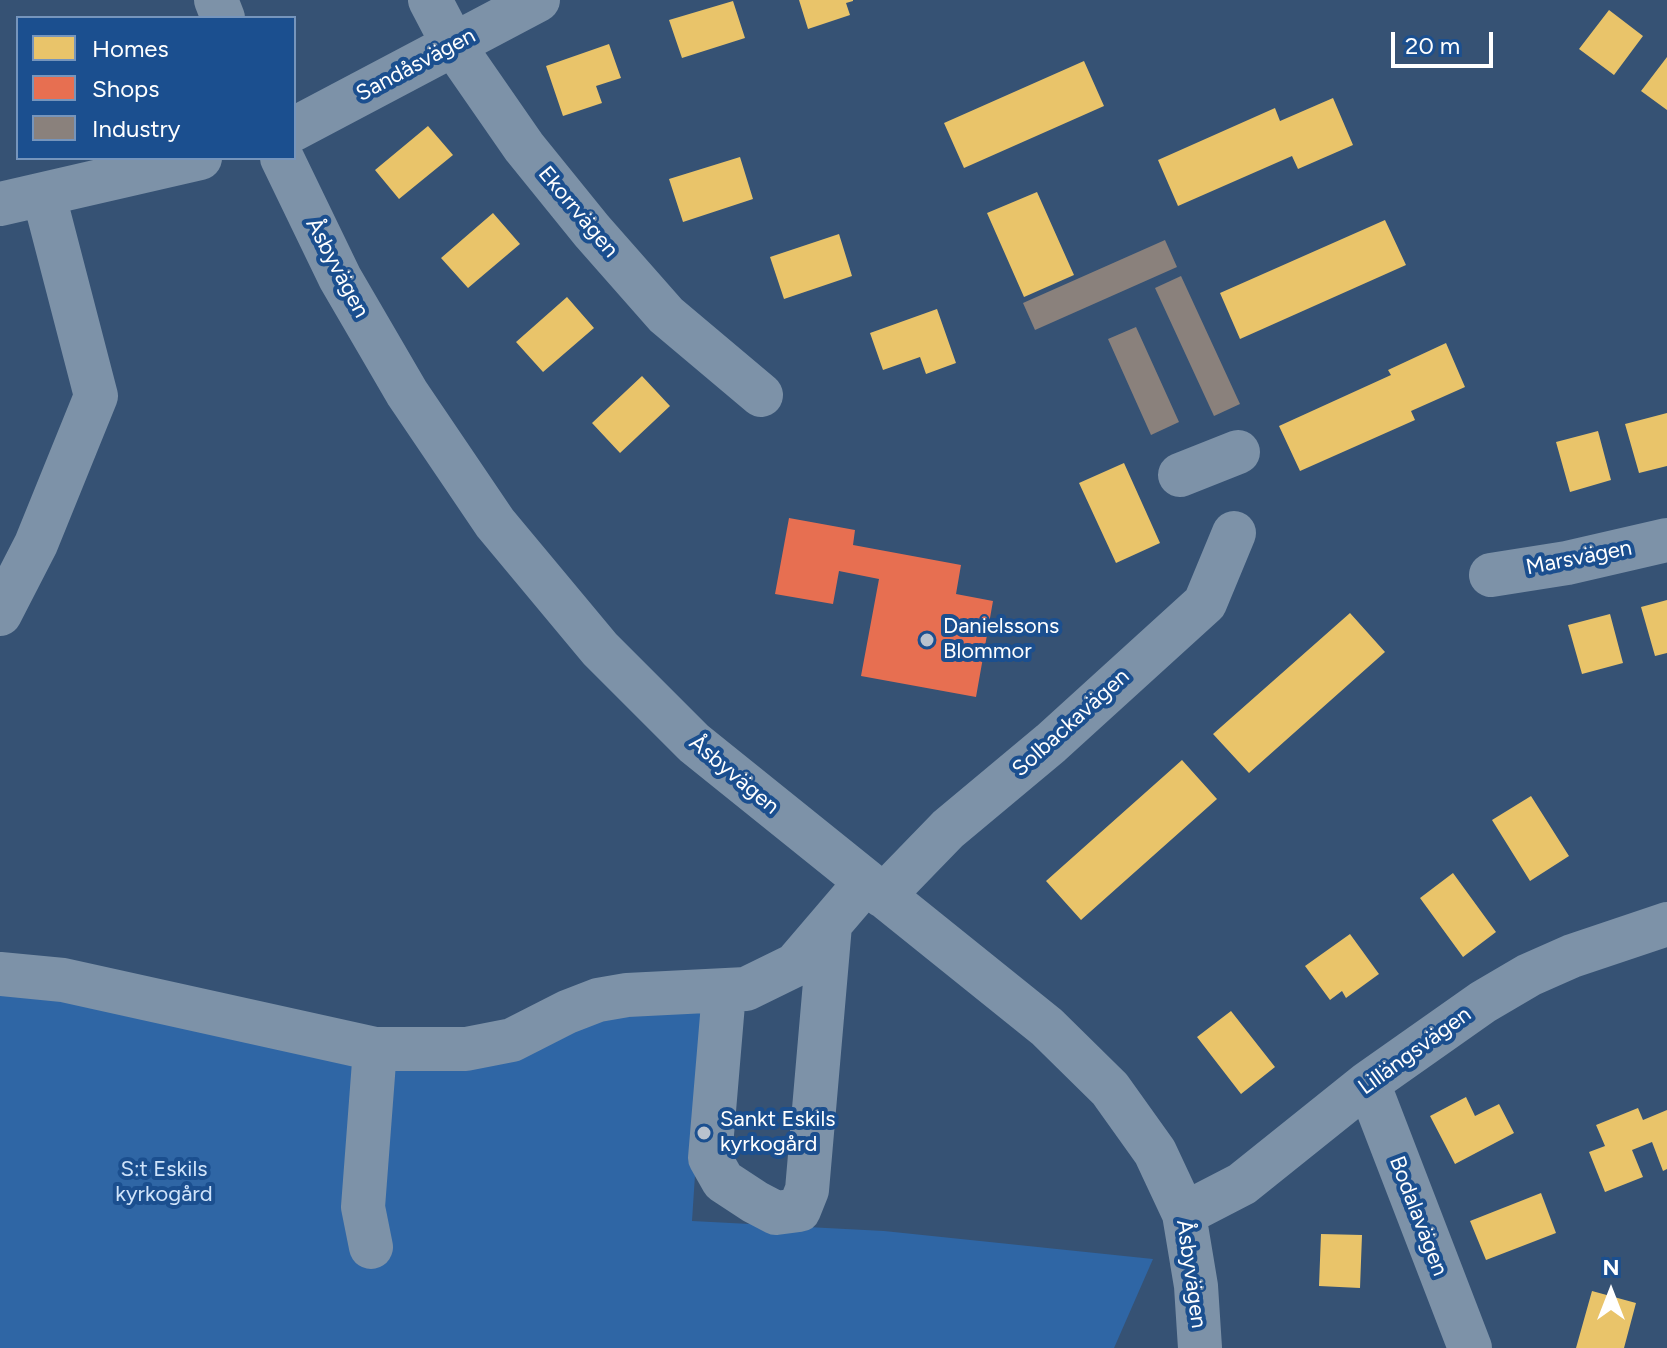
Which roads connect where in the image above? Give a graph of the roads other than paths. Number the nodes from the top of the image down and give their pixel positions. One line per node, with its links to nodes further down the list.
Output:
1 (430, 0): 3 (street, Ekorrvägen)
2 (538, 0): 3 (street, Sandåsvägen)
3 (454, 46): 4 (street, Sandåsvägen); 9 (street, Ekorrvägen)
4 (296, 128)
5 (192, 160): 7 (street)
6 (283, 160): 16 (street, Åsbyvägen)
7 (44, 196): 8 (street); 15 (street)
8 (0, 204)
9 (761, 395)
10 (1238, 452): 11 (street)
11 (1180, 475)
12 (1234, 533): 16 (street, Solbackavägen)
13 (1667, 540): 14 (street, Marsvägen)
14 (1491, 575)
15 (0, 614)
16 (875, 889): 18 (street, Solbackavägen); 23 (street, Åsbyvägen)
17 (1667, 924): 22 (street, Lillängsvägen)
18 (830, 925): 20 (street, Solbackavägen); 20 (street)
19 (0, 974): 21 (street, Solbackavägen)
20 (724, 992): 21 (street, Solbackavägen)
21 (375, 1049): 24 (street)
22 (1368, 1083): 23 (street, Lillängsvägen); 26 (street, Bodalavägen)
23 (1184, 1214): 25 (street, Åsbyvägen)
24 (371, 1247)
25 (1200, 1348)
26 (1470, 1348)

